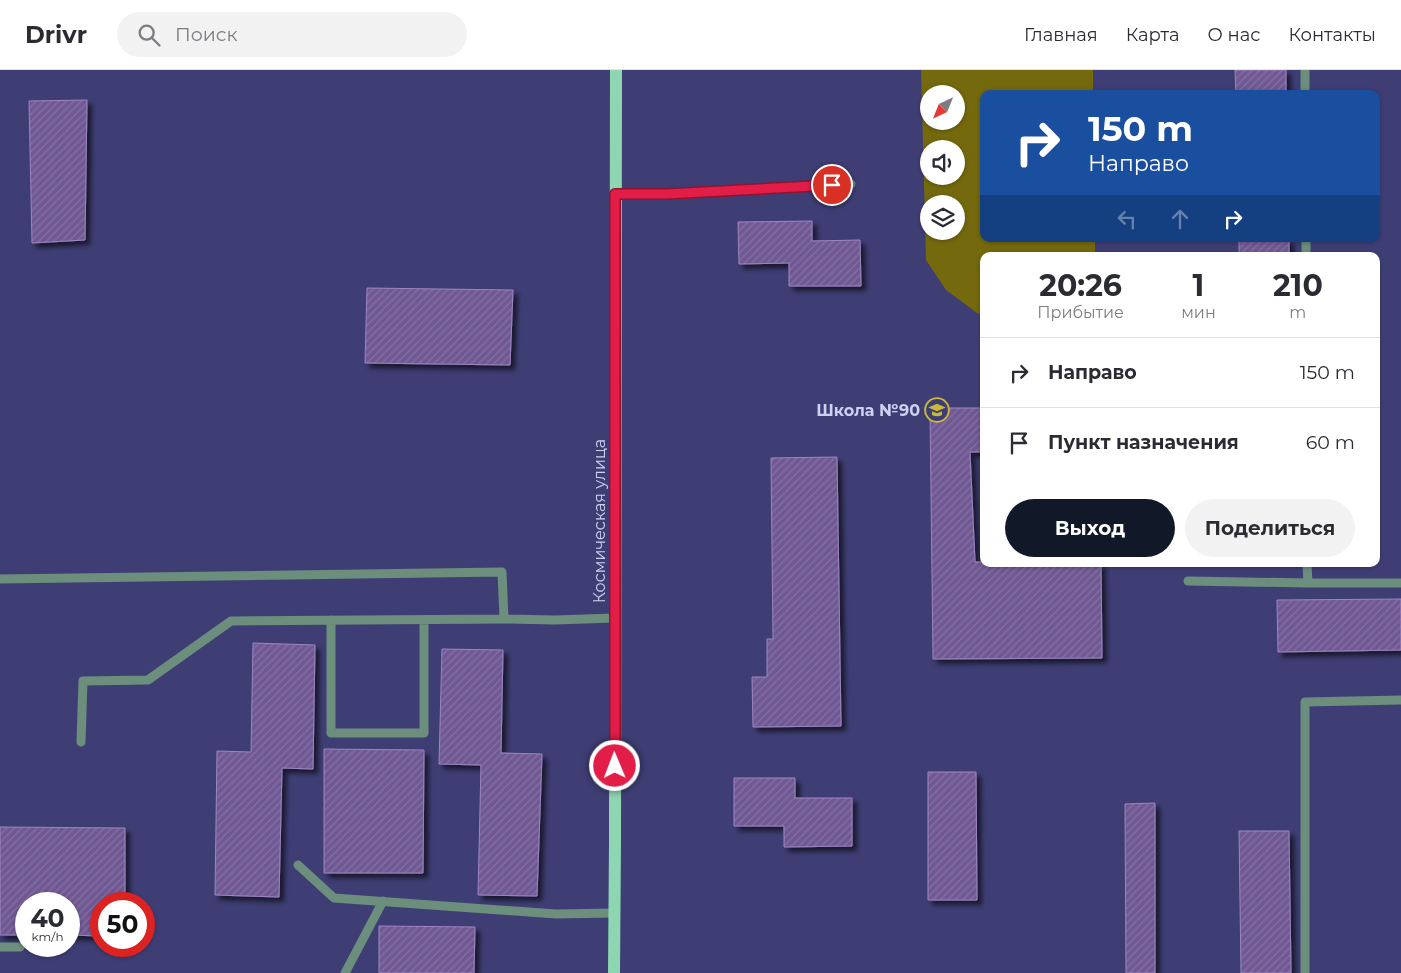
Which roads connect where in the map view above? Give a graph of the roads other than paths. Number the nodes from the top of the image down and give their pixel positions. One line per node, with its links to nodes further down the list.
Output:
1 (616, 70): 5 (main road, Космическая улица)
2 (1305, 70): 3 (lane)
3 (1305, 90)
4 (851, 184): 5 (lane)
5 (615, 194): 11 (main road, Космическая улица)
6 (1308, 567): 9 (lane)
7 (0, 579): 12 (lane)
8 (1188, 581): 9 (lane)
9 (1308, 582): 10 (lane)
10 (1401, 582)
11 (615, 618): 12 (lane); 19 (main road, Космическая улица)
12 (504, 619): 14 (lane)
13 (331, 620): 14 (lane); 14 (lane); 16 (lane)
14 (424, 620)
15 (1401, 700): 24 (lane)
16 (81, 742)
17 (298, 865): 18 (lane)
18 (383, 902): 19 (lane); 22 (lane)
19 (614, 913): 23 (main road, Космическая улица)
20 (0, 947): 21 (lane)
21 (15, 947)
22 (345, 973)
23 (614, 973)
24 (1305, 973)

